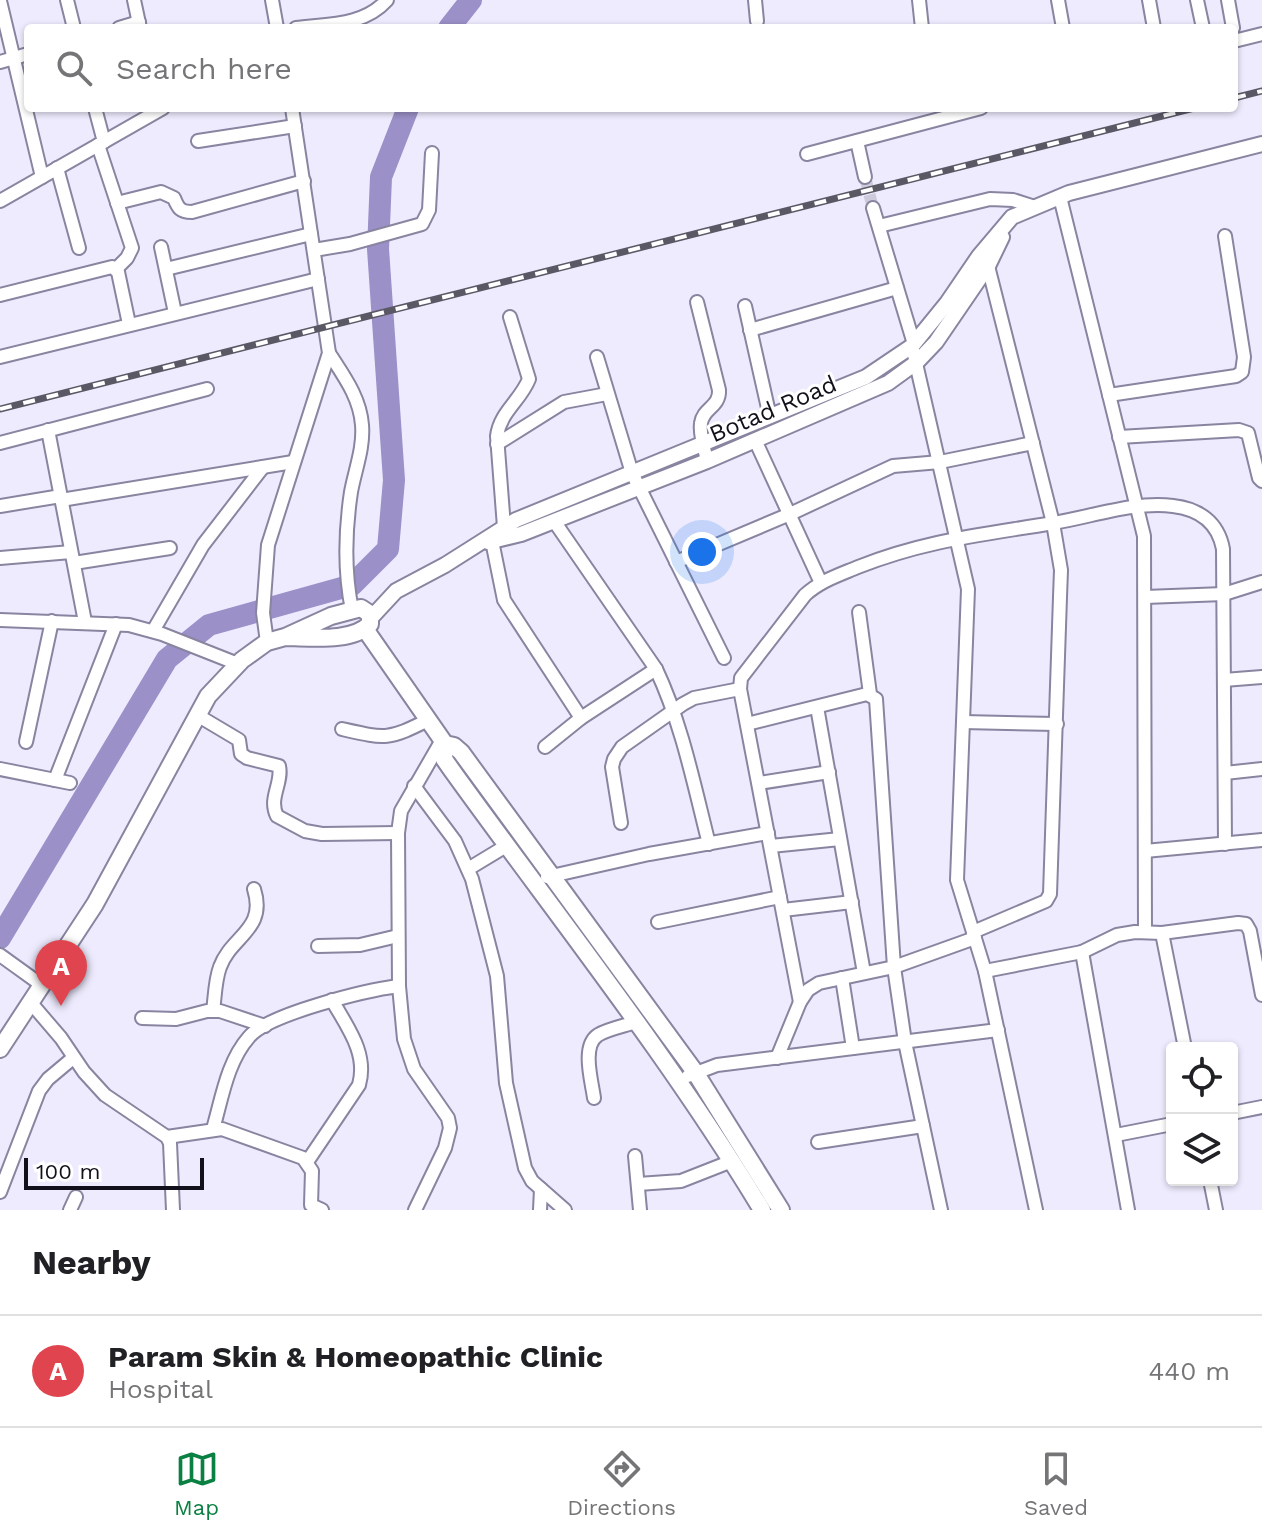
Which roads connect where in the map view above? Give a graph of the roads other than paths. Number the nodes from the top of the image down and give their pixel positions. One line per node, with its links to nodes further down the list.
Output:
1 (67, 0): 13 (street)
2 (134, 0): 14 (street)
3 (272, 0): 15 (street)
4 (387, 0): 16 (street)
5 (755, 0): 12 (street)
6 (919, 0): 17 (street)
7 (1058, 0): 18 (street)
8 (1149, 0): 19 (street)
9 (1197, 0): 20 (street)
10 (1228, 0): 21 (street)
11 (0, 1): 24 (street)
12 (757, 21)
13 (73, 24)
14 (140, 24)
15 (276, 24)
16 (329, 24)
17 (922, 24)
18 (1062, 24)
19 (1153, 24)
20 (1202, 24)
21 (1232, 24)
22 (1262, 34): 23 (street)
23 (1238, 36)
24 (6, 61): 37 (street)
25 (96, 112): 32 (street)
26 (155, 112): 32 (street)
27 (293, 112): 29 (street)
28 (932, 114): 31 (street)
29 (295, 126): 30 (street); 39 (street)
30 (198, 141)
31 (857, 141): 35 (street); 38 (street)
32 (101, 144): 36 (street); 42 (street)
33 (1262, 144): 40 (main road, Botad Road)
34 (432, 153): 51 (street)
35 (807, 154)
36 (57, 168): 37 (street); 50 (street)
37 (42, 177): 41 (street)
38 (865, 177)
39 (304, 181): 42 (street); 47 (street)
40 (1060, 197): 43 (main road, Botad Road); 71 (street)
41 (0, 201)
42 (117, 203): 53 (street)
43 (1035, 207): 45 (main road, Botad Road); 46 (street)
44 (873, 208): 46 (street)
45 (1012, 217): 52 (main road, Botad Road); 64 (main road, Botad Road)
46 (879, 226): 56 (street)
47 (311, 234): 51 (street); 54 (street)
48 (1225, 236): 71 (street)
49 (161, 247): 54 (street)
50 (79, 248)
51 (314, 250): 55 (street)
52 (988, 266): 68 (main road, Botad Road); 77 (street)
53 (116, 269): 57 (street); 62 (street)
54 (166, 269): 60 (street)
55 (318, 279): 60 (street); 65 (street)
56 (897, 288): 63 (street); 64 (street)
57 (0, 295)
58 (697, 302): 79 (street)
59 (745, 306): 63 (street)
60 (175, 313): 62 (street)
61 (510, 317): 78 (street)
62 (129, 324): 66 (street)
63 (750, 330): 72 (street)
64 (913, 345): 68 (street); 72 (main road, Botad Road)
65 (329, 353): 81 (street); 106 (street)
66 (0, 357)
67 (597, 357): 70 (street)
68 (917, 362): 75 (main road, Botad Road); 82 (street)
69 (207, 389): 73 (street)
70 (607, 394): 78 (street); 84 (street)
71 (1109, 395): 74 (street)
72 (770, 417): 79 (main road, Botad Road)
73 (48, 430): 76 (street); 87 (street)
74 (1119, 437): 85 (street); 89 (street)
75 (755, 440): 80 (main road, Botad Road); 90 (street)
76 (0, 443)
77 (1033, 443): 82 (street); 92 (street)
78 (497, 444): 93 (street)
79 (704, 446): 80 (street); 84 (main road, Botad Road)
80 (707, 461): 86 (main road, Botad Road)
81 (293, 462): 83 (street); 113 (street)
82 (940, 462): 90 (street); 94 (street)
83 (263, 467): 87 (street); 112 (street)
84 (632, 473): 86 (street); 93 (main road, Botad Road)
85 (1262, 481)
86 (639, 487): 91 (main road, Botad Road); 100 (street)
87 (61, 498): 88 (street); 99 (street)
88 (0, 506)
89 (1137, 507): 92 (street); 103 (street); 104 (street)
90 (790, 514): 100 (street); 102 (street)
91 (554, 521): 95 (main road, Botad Road); 116 (street)
92 (1053, 523): 94 (street); 128 (street)
93 (504, 527): 96 (main road, Botad Road)
94 (956, 537): 102 (street); 126 (street)
95 (492, 541): 96 (main road, Botad Road); 124 (street)
96 (476, 545): 106 (main road, Botad Road)
97 (170, 548): 99 (street)
98 (0, 558): 99 (street)
99 (72, 558): 109 (street)
100 (676, 562): 114 (street)
101 (1262, 582): 103 (street)
102 (821, 583): 119 (street)
103 (1224, 594): 104 (street); 118 (street)
104 (1145, 597): 149 (street)
105 (859, 612): 120 (street)
106 (362, 616): 111 (highway); 111 (highway); 125 (highway)
107 (0, 620): 108 (street)
108 (52, 621): 109 (street); 130 (street)
109 (85, 622): 110 (street)
110 (116, 624): 112 (street); 137 (street)
111 (322, 629): 113 (highway)
112 (158, 633): 115 (street)
113 (267, 642): 115 (highway)
114 (724, 658)
115 (238, 664): 123 (highway)
116 (656, 669): 122 (street); 124 (street)
117 (1262, 677): 118 (street)
118 (1224, 680): 136 (street)
119 (740, 689): 122 (street); 127 (street)
120 (870, 694): 121 (street); 165 (street)
121 (817, 707): 127 (street); 135 (street)
122 (674, 709): 141 (street); 146 (street)
123 (197, 715): 142 (street); 169 (highway)
124 (581, 718): 132 (street)
125 (428, 720): 129 (street); 131 (highway)
126 (963, 722): 128 (street); 160 (street)
127 (747, 724): 139 (street)
128 (1057, 724): 160 (street)
129 (342, 729)
130 (26, 742)
131 (444, 742): 140 (street); 148 (highway); 151 (highway)
132 (545, 747)
133 (0, 769): 137 (street)
134 (1262, 769): 136 (street)
135 (829, 772): 139 (street); 144 (street)
136 (1225, 773): 147 (street)
137 (55, 780): 138 (street)
138 (70, 783)
139 (759, 783): 143 (street)
140 (414, 786): 142 (street); 150 (street)
141 (621, 823)
142 (398, 833): 161 (street)
143 (770, 839): 144 (street); 146 (street); 154 (street)
144 (840, 839): 155 (street)
145 (1262, 840): 147 (street)
146 (709, 844): 151 (street)
147 (1225, 844): 149 (street)
148 (506, 846): 150 (street); 152 (highway)
149 (1145, 851): 158 (street)
150 (468, 869): 203 (street)
151 (550, 876): 152 (street); 186 (highway)
152 (532, 880): 177 (highway)
153 (254, 889): 175 (street)
154 (780, 897): 156 (street); 157 (street)
155 (852, 902): 156 (street); 167 (street)
156 (783, 910): 173 (street)
157 (658, 922)
158 (1145, 932): 159 (street); 163 (street)
159 (1162, 933): 171 (street); 181 (street)
160 (974, 935): 165 (street); 166 (street)
161 (398, 936): 162 (street); 170 (street)
162 (318, 946)
163 (1082, 952): 166 (street); 194 (street)
164 (0, 956): 169 (street)
165 (894, 967): 167 (street); 180 (street)
166 (985, 971): 179 (street)
167 (864, 973): 168 (street)
168 (842, 978): 173 (street); 182 (street)
169 (43, 986): 174 (highway)
170 (399, 986): 172 (street); 209 (street)
171 (1262, 995)
172 (332, 1000): 178 (street); 200 (street)
173 (800, 1002): 185 (street)
174 (31, 1003): 183 (highway); 184 (street)
175 (213, 1011): 176 (street); 178 (street)
176 (142, 1018)
177 (636, 1022): 187 (highway); 188 (street)
178 (265, 1026): 193 (street)
179 (998, 1030): 180 (street); 216 (street)
180 (905, 1042): 182 (street); 192 (street)
181 (1184, 1042)
182 (853, 1048): 185 (street)
183 (0, 1049)
184 (73, 1058): 195 (street); 199 (street)
185 (773, 1059): 186 (street)
186 (695, 1072): 187 (street); 214 (highway)
187 (678, 1082): 198 (highway)
188 (594, 1098)
189 (1262, 1107): 190 (street)
190 (1238, 1112)
191 (1166, 1125): 194 (street)
192 (923, 1126): 196 (street); 215 (street)
193 (213, 1129): 195 (street); 200 (street)
194 (1116, 1135): 217 (street)
195 (167, 1137): 207 (street)
196 (818, 1142)
197 (635, 1156): 201 (street)
198 (732, 1161): 201 (street); 213 (highway)
199 (6, 1162): 204 (street)
200 (307, 1162): 208 (street)
201 (638, 1184): 212 (street)
202 (1211, 1186): 218 (street)
203 (541, 1189): 210 (street); 211 (street)
204 (0, 1192)
205 (76, 1197): 206 (street)
206 (70, 1210)
207 (173, 1210)
208 (322, 1210)
209 (415, 1210)
210 (540, 1210)
211 (565, 1210)
212 (640, 1210)
213 (762, 1210)
214 (781, 1210)
215 (941, 1210)
216 (1036, 1210)
217 (1128, 1210)
218 (1216, 1210)

